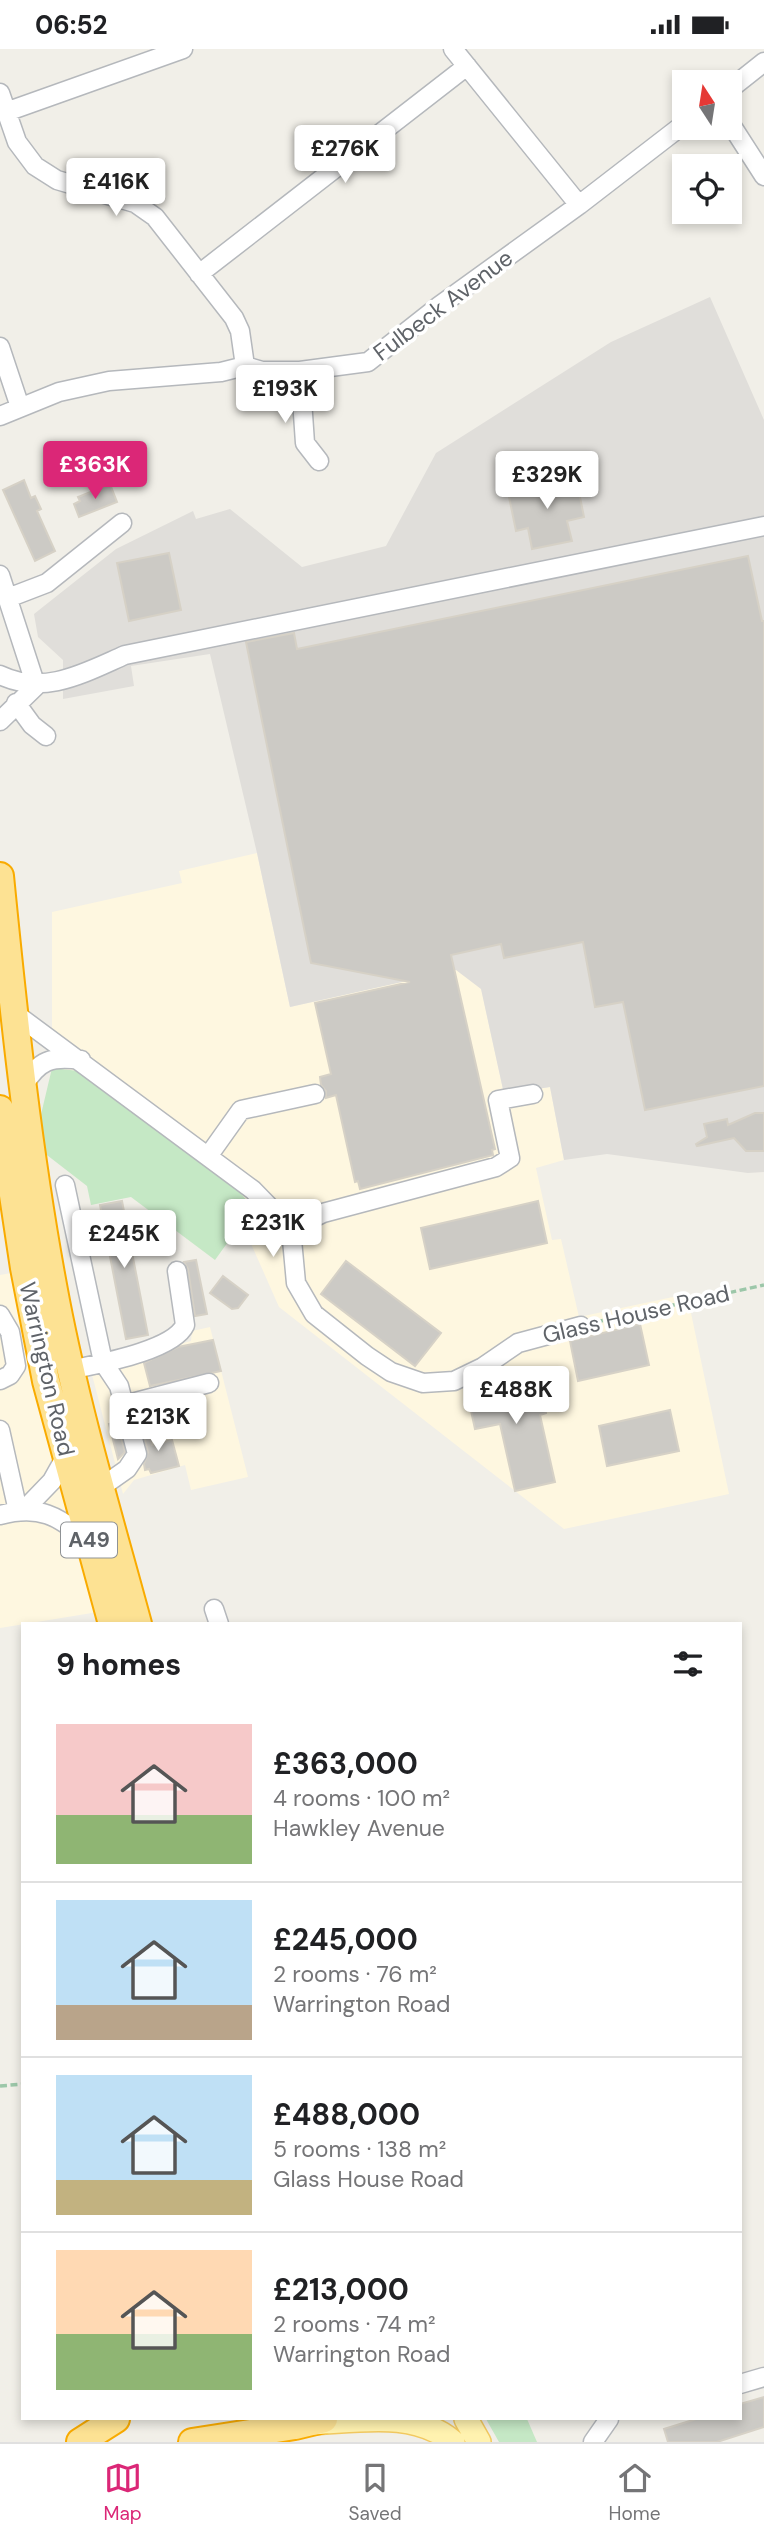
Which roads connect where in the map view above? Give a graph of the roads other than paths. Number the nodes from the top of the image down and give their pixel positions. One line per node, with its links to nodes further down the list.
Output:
1 (183, 49): 7 (street)
2 (453, 49): 4 (street)
3 (764, 62): 5 (street)
4 (467, 66): 11 (street); 12 (street)
5 (742, 79)
6 (0, 93): 7 (street)
7 (6, 112): 12 (street)
8 (672, 133): 11 (street, Fulbeck Avenue)
9 (741, 140): 10 (street)
10 (764, 176)
11 (579, 205): 15 (street, Fulbeck Avenue)
12 (199, 274): 14 (street)
13 (0, 347): 16 (street)
14 (245, 366): 15 (street, Fulbeck Avenue); 16 (street, Fulbeck Avenue)
15 (300, 371): 18 (street)
16 (20, 407): 17 (street, Fulbeck Avenue)
17 (0, 416)
18 (319, 461)
19 (122, 523): 22 (street)
20 (764, 526): 24 (street)
21 (0, 575): 22 (street)
22 (8, 599): 24 (street)
23 (0, 675): 24 (street)
24 (36, 686): 25 (street)
25 (16, 703): 26 (street); 27 (street)
26 (0, 721)
27 (46, 736)
28 (0, 876): 29 (highway, Warrington Road / A49)
29 (13, 1012): 30 (street); 31 (highway, Warrington Road / A49)
30 (81, 1060): 31 (street); 35 (street)
31 (23, 1086): 42 (highway, Warrington Road / A49)
32 (315, 1094): 35 (street)
33 (533, 1094): 37 (street)
34 (0, 1109): 47 (highway, Warrington Road / A49)
35 (209, 1155): 37 (street)
36 (65, 1185): 41 (street)
37 (291, 1229): 40 (street, Glass House Road)
38 (177, 1271): 41 (street)
39 (0, 1315): 43 (street)
40 (580, 1326)
41 (103, 1362): 42 (street); 45 (street)
42 (70, 1370): 49 (highway, Warrington Road / A49)
43 (0, 1380)
44 (209, 1383): 45 (street)
45 (124, 1405): 49 (street)
46 (0, 1430): 48 (street)
47 (66, 1456): 50 (street); 52 (highway, Warrington Road / A49)
48 (5, 1470): 50 (street)
49 (100, 1488): 54 (highway, Warrington Road / A49)
50 (21, 1510): 51 (street); 52 (street)
51 (0, 1515)
52 (89, 1543): 53 (highway, Warrington Road / A49)
53 (111, 1622)
54 (137, 1622)
55 (764, 2377): 56 (street)
56 (742, 2383)
57 (114, 2420): 62 (highway)
58 (277, 2420): 61 (highway)
59 (467, 2420): 65 (main road)
60 (608, 2420): 66 (street)
61 (310, 2423): 63 (highway); 64 (main road)
62 (80, 2442)
63 (192, 2442)
64 (453, 2442)
65 (479, 2442)
66 (593, 2442)

